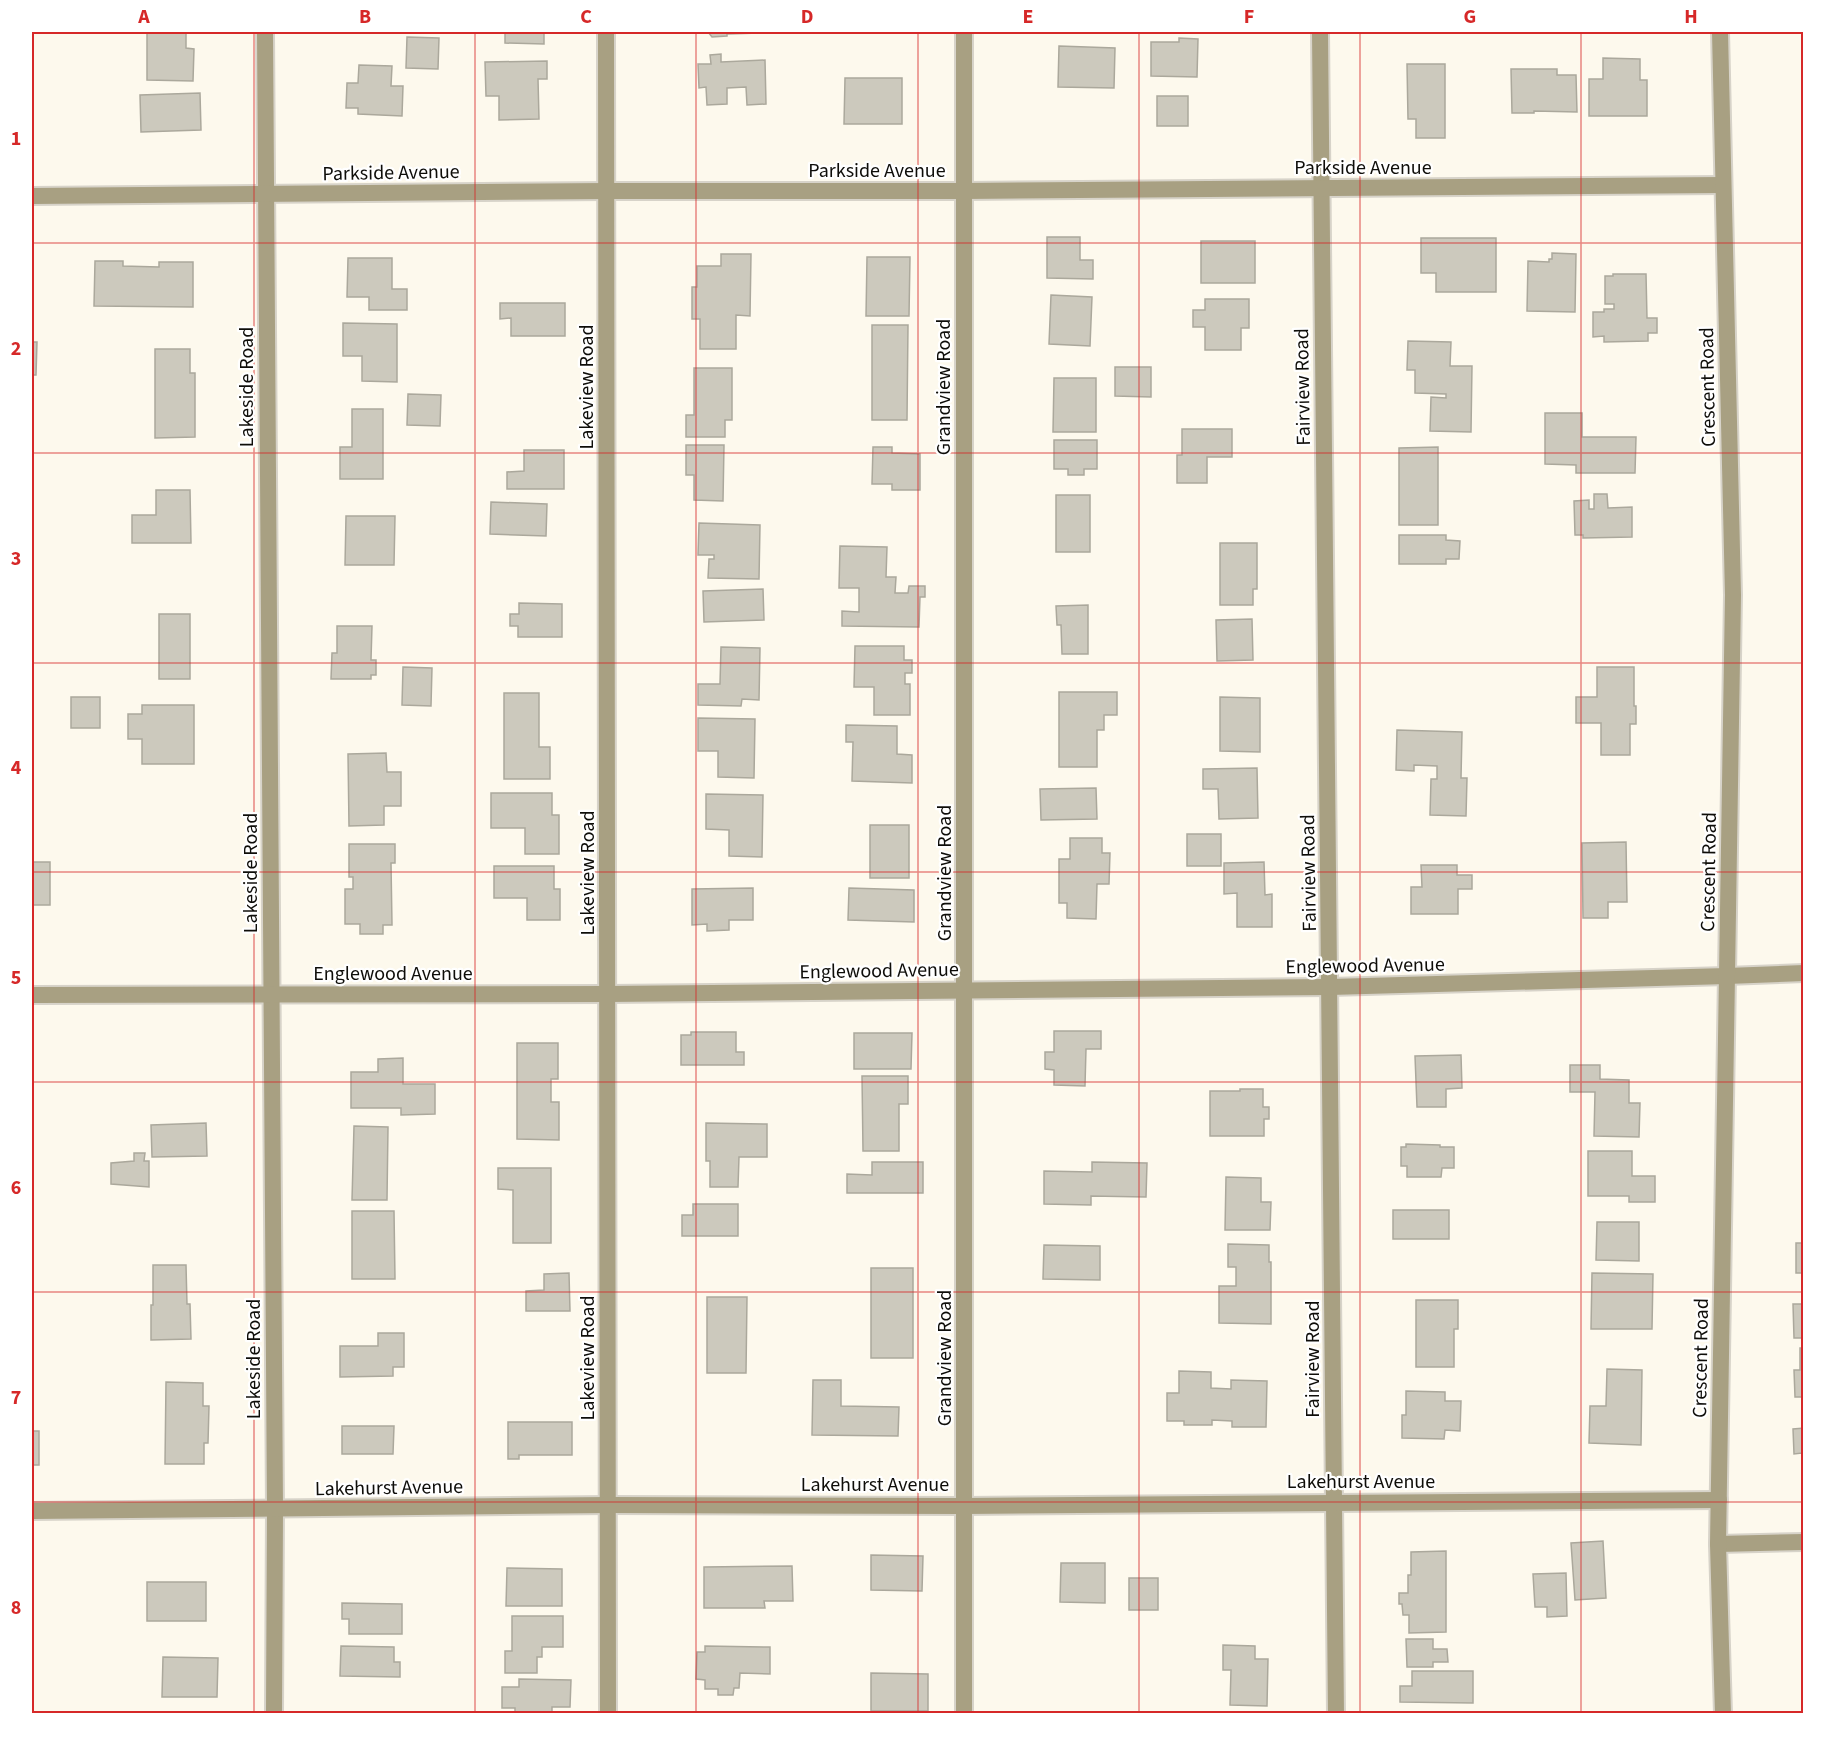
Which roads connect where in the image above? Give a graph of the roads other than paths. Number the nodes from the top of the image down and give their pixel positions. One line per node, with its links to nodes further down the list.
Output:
1 (265, 32): 10 (street, Lakeside Road)
2 (606, 32): 8 (street, Lakeview Road)
3 (964, 32): 9 (street, Grandview Road)
4 (1320, 32): 7 (street, Fairview Road)
5 (1720, 32): 6 (street, Crescent Road)
6 (1723, 185): 7 (street, Parkside Avenue); 13 (street, Crescent Road)
7 (1321, 188): 9 (street, Parkside Avenue); 14 (street, Fairview Road)
8 (607, 191): 9 (street, Parkside Avenue); 10 (street, Parkside Avenue); 17 (street, Lakeview Road)
9 (964, 191): 15 (street, Grandview Road)
10 (266, 195): 11 (street, Parkside Avenue); 16 (street, Lakeside Road)
11 (32, 196)
12 (1803, 973): 13 (street, Englewood Avenue)
13 (1727, 976): 14 (street, Englewood Avenue); 19 (street, Crescent Road)
14 (1330, 987): 15 (street, Englewood Avenue); 20 (street, Fairview Road)
15 (965, 990): 17 (street, Englewood Avenue); 22 (street, Grandview Road)
16 (271, 994): 17 (street, Englewood Avenue); 18 (street, Englewood Avenue); 23 (street, Lakeside Road)
17 (608, 994): 21 (street, Lakeview Road)
18 (32, 995)
19 (1719, 1500): 20 (street, Lakehurst Avenue); 26 (street, Crescent Road)
20 (1334, 1502): 22 (street, Lakehurst Avenue); 30 (street, Fairview Road)
21 (608, 1505): 22 (street, Lakehurst Avenue); 23 (street, Lakehurst Avenue); 28 (street, Lakeview Road)
22 (965, 1506): 29 (street, Grandview Road)
23 (275, 1509): 24 (street, Lakehurst Avenue); 27 (street, Lakeside Road)
24 (32, 1510)
25 (1803, 1542): 26 (street)
26 (1718, 1544): 31 (street, Crescent Road)
27 (274, 1713)
28 (608, 1713)
29 (964, 1713)
30 (1336, 1713)
31 (1723, 1713)

